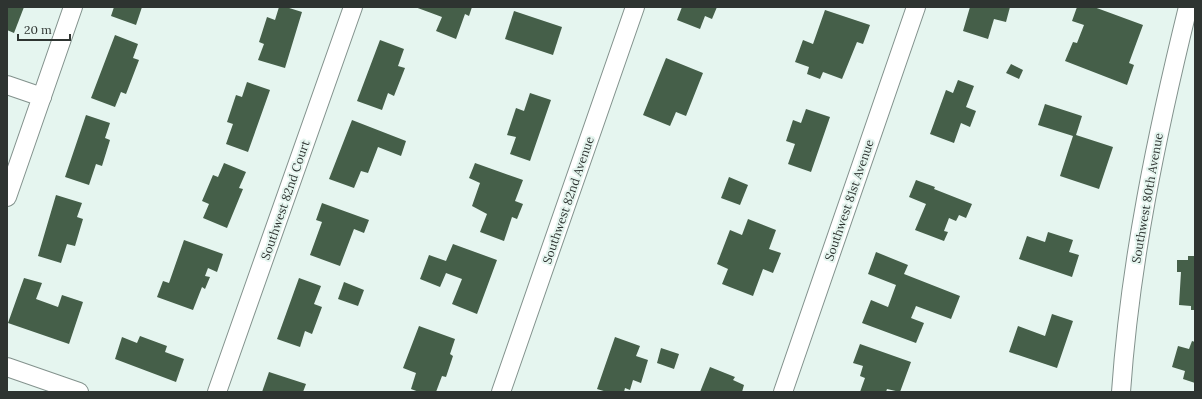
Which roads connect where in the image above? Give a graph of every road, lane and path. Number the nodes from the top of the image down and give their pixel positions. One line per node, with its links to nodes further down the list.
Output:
1 (73, 7): 8 (street)
2 (353, 7): 12 (street, Southwest 82nd Court)
3 (916, 7): 14 (street, Southwest 81st Avenue)
4 (1188, 7): 6 (street, Southwest 80th Avenue)
5 (631, 8): 13 (street, Southwest 82nd Avenue)
6 (1188, 41): 15 (street, Southwest 80th Avenue)
7 (7, 85): 8 (street)
8 (42, 97): 9 (street)
9 (7, 197)
10 (7, 367): 11 (street)
11 (79, 392)
12 (217, 392)
13 (501, 392)
14 (783, 392)
15 (1121, 392)

